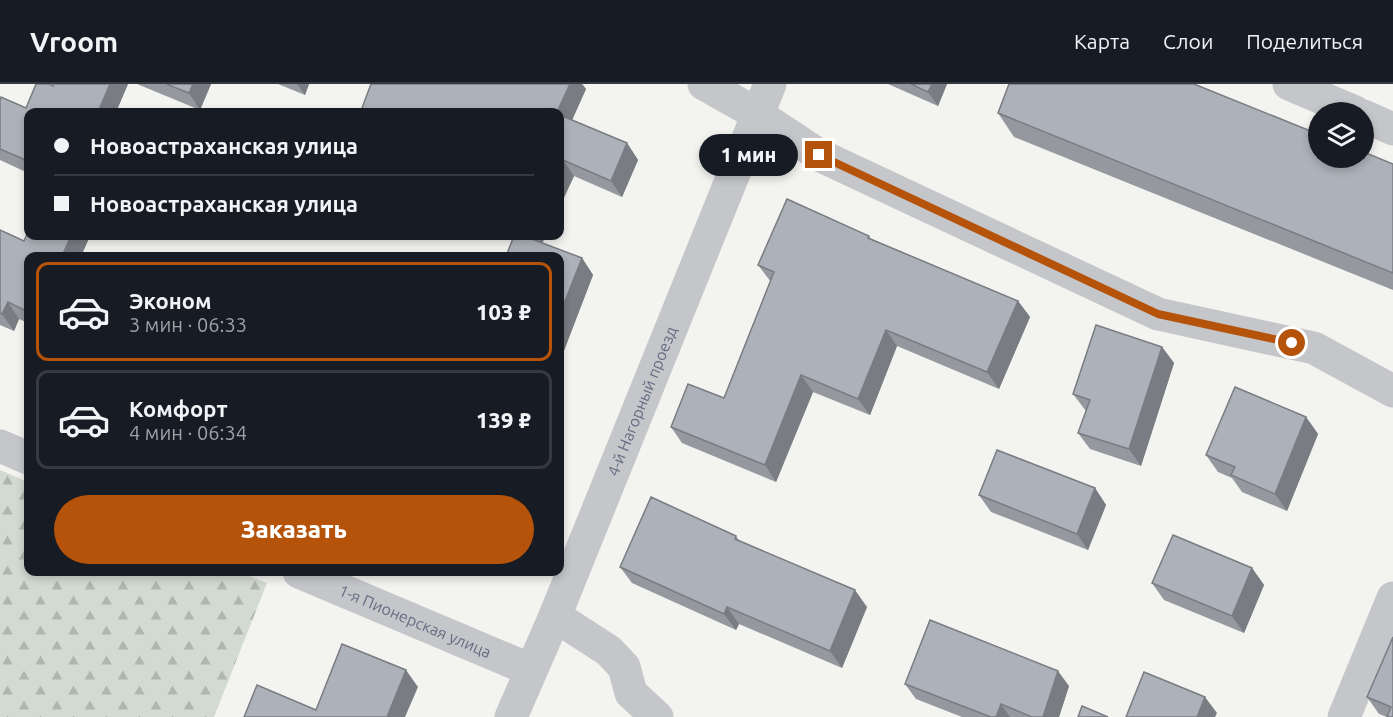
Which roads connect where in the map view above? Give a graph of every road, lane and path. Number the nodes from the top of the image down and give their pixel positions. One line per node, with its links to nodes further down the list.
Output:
1 (704, 84): 5 (street)
2 (770, 84): 5 (street, 4-й Нагорный проезд)
3 (1290, 84): 4 (street)
4 (1332, 102)
5 (757, 114): 8 (street); 13 (street, 4-й Нагорный проезд)
6 (1374, 120): 7 (street)
7 (1393, 129)
8 (1393, 391)
9 (0, 446): 10 (street)
10 (24, 456)
11 (309, 576): 14 (street, 1-я Пионерская улица)
12 (1393, 598): 17 (street)
13 (555, 616): 14 (street, 4-й Нагорный проезд); 16 (street)
14 (531, 670): 15 (street, 4-й Нагорный проезд)
15 (511, 717)
16 (657, 717)
17 (1344, 717)

